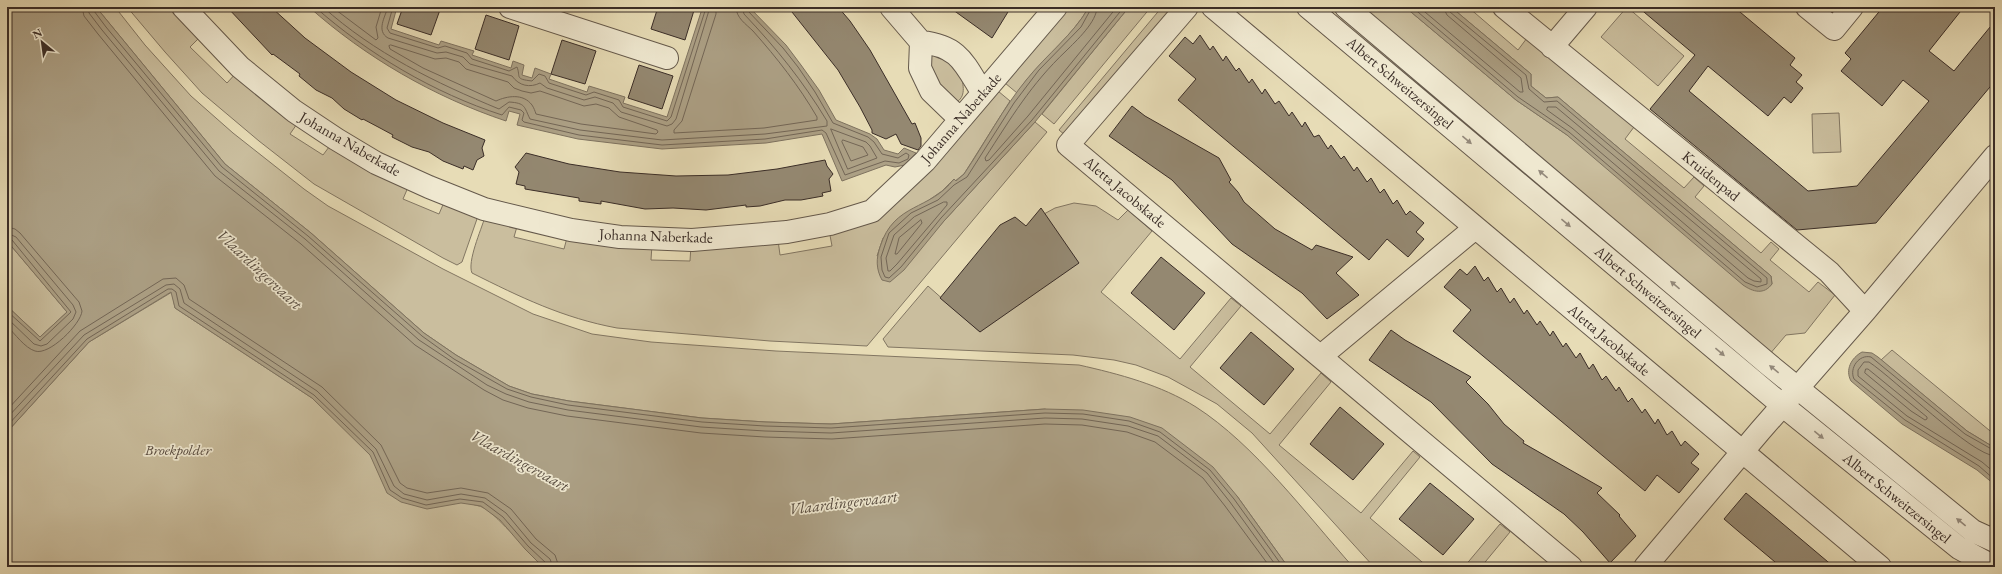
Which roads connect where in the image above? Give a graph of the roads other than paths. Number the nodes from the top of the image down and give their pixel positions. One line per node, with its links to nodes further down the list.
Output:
1 (183, 7): 18 (street, Johanna Naberkade)
2 (510, 7): 13 (street)
3 (891, 7): 14 (street)
4 (1056, 7): 17 (street, Johanna Naberkade)
5 (1187, 7): 22 (street, Aletta Jacobskade)
6 (1213, 7): 20 (street, Aletta Jacobskade)
7 (1308, 7): 24 (street, Albert Schweitzersingel, one-way to 24)
8 (1346, 7): 23 (street, Albert Schweitzersingel, one-way to 8)
9 (1504, 7): 15 (street, Kruidenpad)
10 (1586, 7): 15 (street)
11 (1807, 7): 12 (street)
12 (1852, 7)
13 (547, 12): 16 (street)
14 (921, 42): 17 (street); 18 (street)
15 (1552, 47): 21 (street, Kruidenpad)
16 (667, 58)
17 (982, 92): 18 (street, Johanna Naberkade)
18 (959, 118)
19 (1995, 156): 21 (street)
20 (1475, 228): 22 (street); 25 (street, Aletta Jacobskade)
21 (1865, 311): 23 (street)
22 (1321, 356): 27 (street, Aletta Jacobskade)
23 (1797, 388): 24 (street); 26 (street, Albert Schweitzersingel, one-way to 23)
24 (1782, 405): 25 (street); 30 (street, Albert Schweitzersingel, one-way to 30)
25 (1743, 452): 28 (street); 29 (street, Aletta Jacobskade)
26 (1995, 541)
27 (1571, 567)
28 (1645, 567)
29 (1880, 567)
30 (1994, 567)

